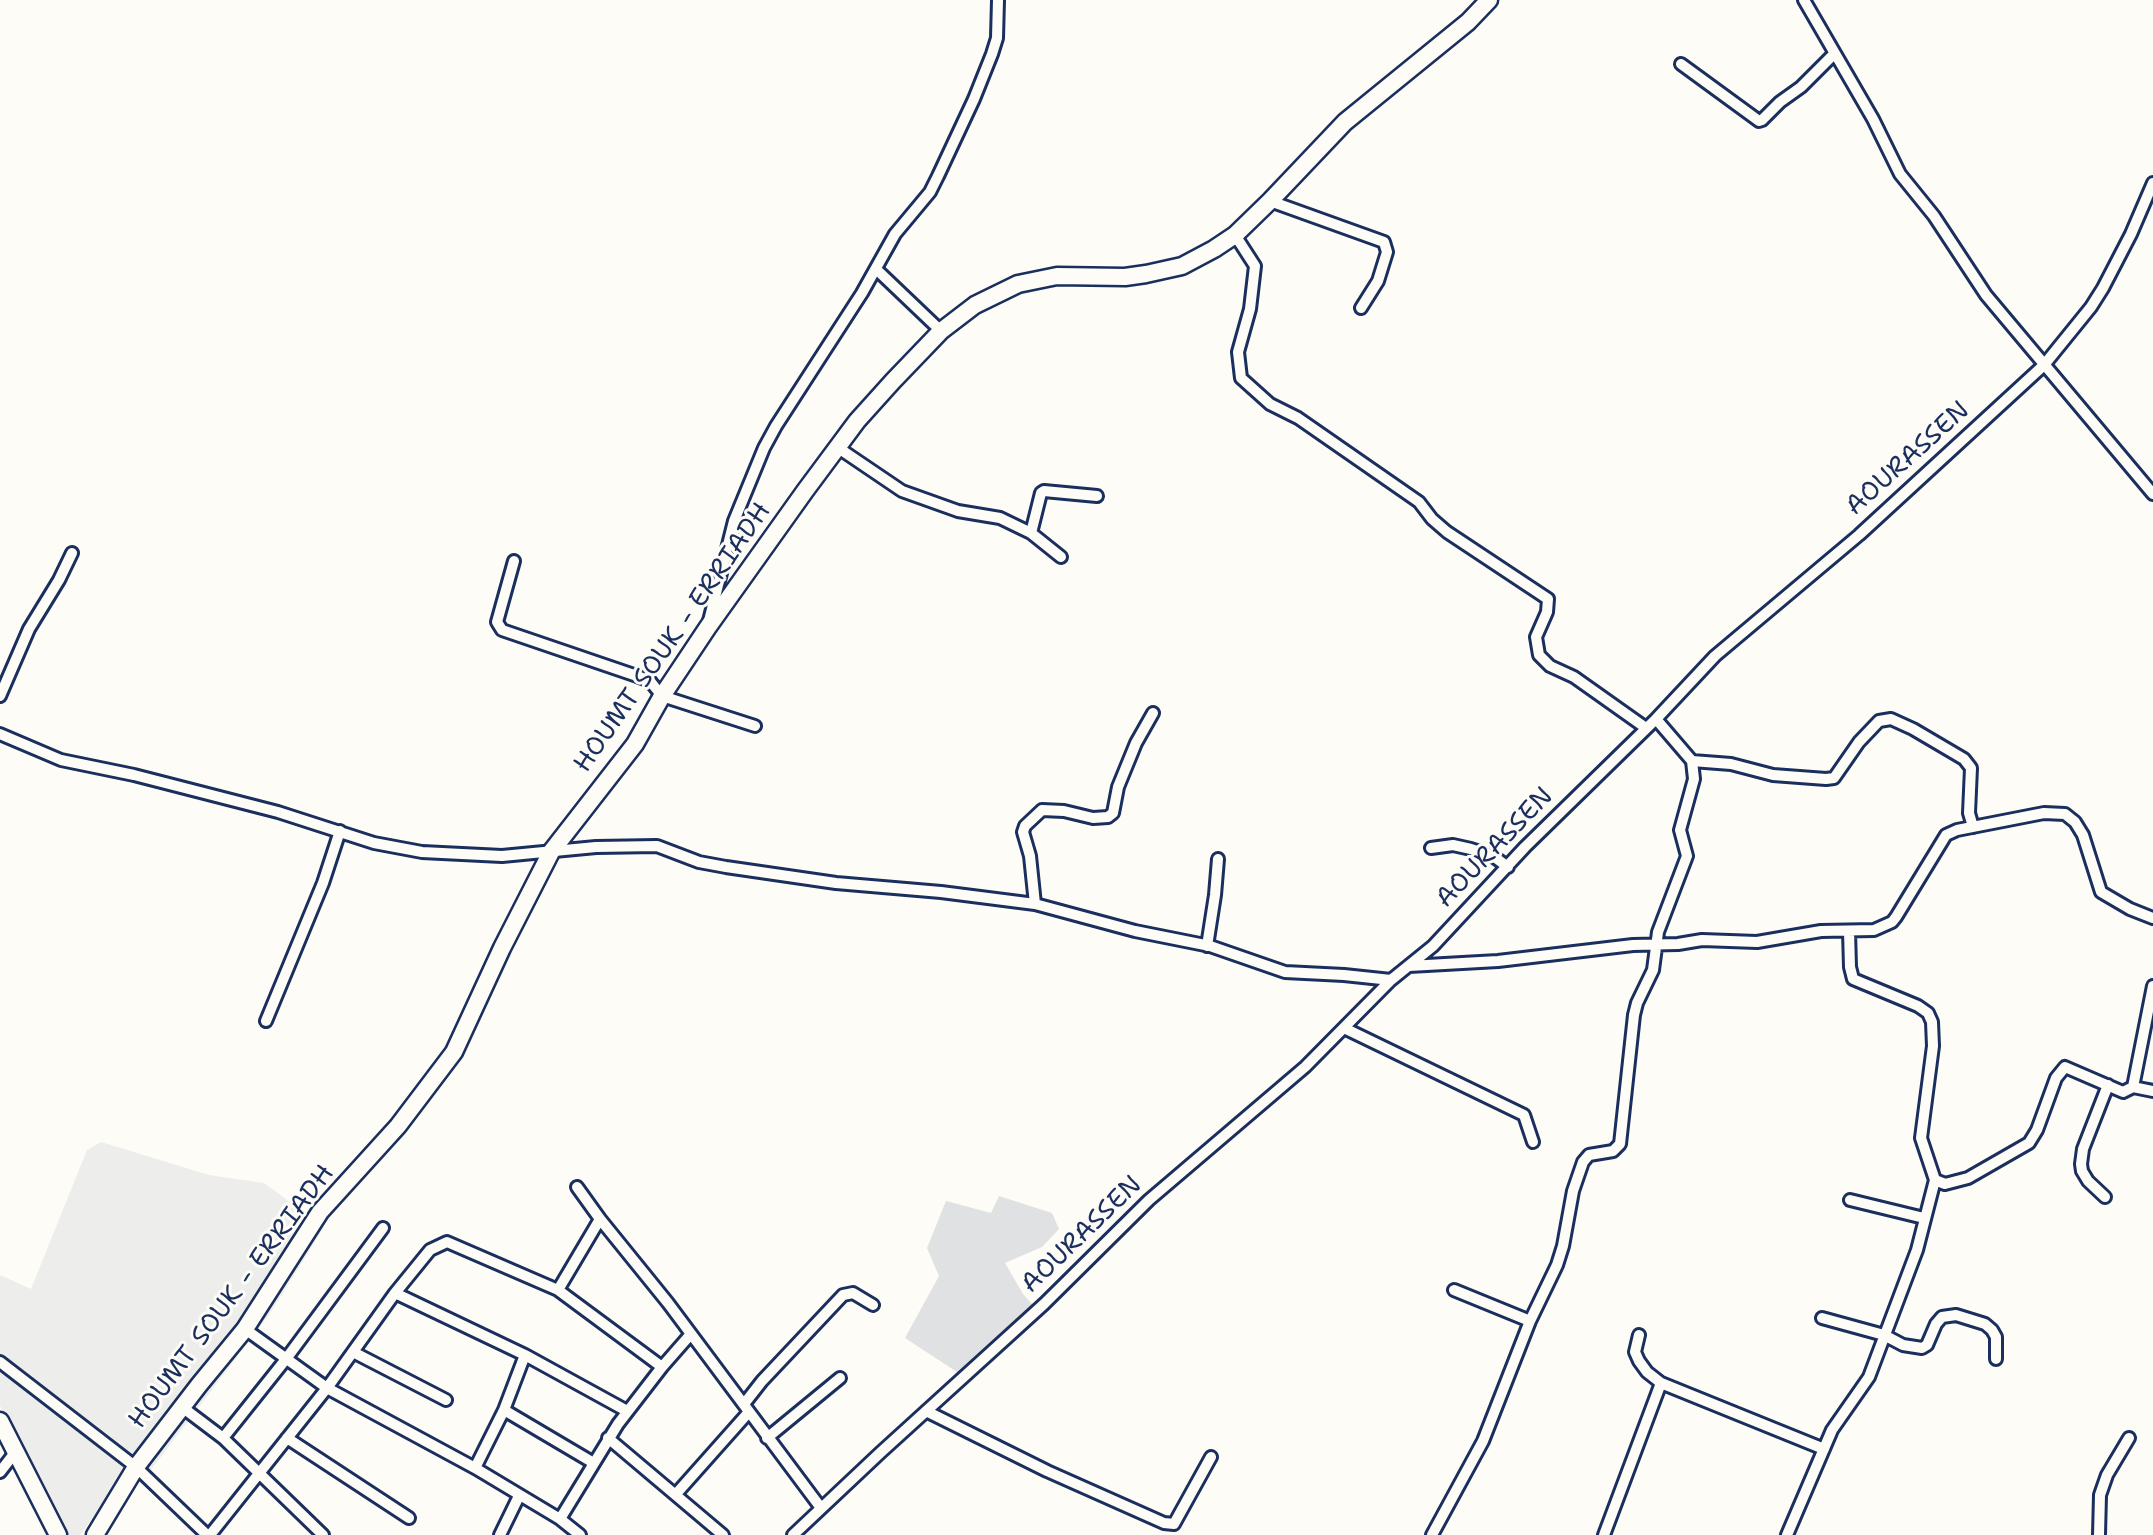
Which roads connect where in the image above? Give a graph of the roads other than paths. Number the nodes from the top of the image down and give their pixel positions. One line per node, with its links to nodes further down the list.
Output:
1 (998, 0): 9 (street)
2 (1489, 0): 7 (street, HOUMT SOUK - ERRIADH)
3 (1804, 0): 4 (street)
4 (1834, 54): 5 (street); 12 (street)
5 (1681, 64)
6 (2153, 183): 12 (street, AOURASSEN)
7 (1270, 201): 8 (street, HOUMT SOUK - ERRIADH); 10 (street)
8 (1235, 235): 11 (street, HOUMT SOUK - ERRIADH); 26 (street)
9 (876, 269): 11 (street); 20 (street)
10 (1361, 308)
11 (941, 331): 13 (street, HOUMT SOUK - ERRIADH)
12 (2044, 365): 14 (street); 24 (street, AOURASSEN)
13 (837, 447): 16 (street); 20 (street, HOUMT SOUK - ERRIADH)
14 (2153, 494)
15 (1097, 496): 16 (street)
16 (1031, 533): 18 (street)
17 (72, 553): 21 (street)
18 (1061, 557)
19 (514, 561): 22 (street)
20 (708, 627): 22 (street, HOUMT SOUK - ERRIADH)
21 (0, 696)
22 (663, 696): 25 (street); 32 (street, HOUMT SOUK - ERRIADH)
23 (1153, 713): 35 (street)
24 (1656, 719): 26 (street, AOURASSEN); 28 (street)
25 (755, 726)
26 (1646, 728): 34 (street, AOURASSEN)
27 (0, 734): 30 (street)
28 (1692, 761): 29 (street); 38 (street)
29 (1973, 827): 36 (street); 37 (street)
30 (340, 831): 32 (street); 43 (street)
31 (1431, 848): 34 (street)
32 (551, 852): 35 (street); 62 (street, HOUMT SOUK - ERRIADH)
33 (1218, 859): 39 (street)
34 (1508, 867): 40 (street, AOURASSEN)
35 (1035, 904): 39 (street)
36 (2153, 918)
37 (1849, 931): 38 (street); 49 (street)
38 (1657, 943): 40 (street); 61 (street)
39 (1207, 946): 41 (street)
40 (1409, 966): 41 (street, AOURASSEN)
41 (1391, 980): 44 (street, AOURASSEN)
42 (2153, 986): 46 (street)
43 (266, 1021)
44 (1344, 1028): 48 (street); 80 (street, AOURASSEN)
45 (2108, 1085): 46 (street); 49 (street); 51 (street)
46 (2133, 1087): 47 (street)
47 (2153, 1091)
48 (1533, 1142)
49 (1935, 1180): 53 (street)
50 (578, 1187): 54 (street)
51 (2105, 1197)
52 (1850, 1200): 53 (street)
53 (1924, 1218): 65 (street)
54 (600, 1219): 56 (street); 63 (street)
55 (383, 1228): 68 (street)
56 (558, 1290): 58 (street); 71 (street)
57 (1454, 1290): 61 (street)
58 (395, 1293): 66 (street); 67 (street)
59 (873, 1305): 77 (street)
60 (1822, 1318): 65 (street)
61 (1530, 1321): 108 (street)
62 (245, 1329): 68 (street); 76 (street, HOUMT SOUK - ERRIADH)
63 (690, 1335): 71 (street); 77 (street)
64 (1639, 1335): 73 (street)
65 (1884, 1335): 69 (street); 87 (street)
66 (353, 1352): 74 (street); 75 (street)
67 (525, 1355): 78 (street); 79 (street)
68 (286, 1359): 74 (street); 83 (street)
69 (1996, 1359)
70 (0, 1362): 91 (street)
71 (662, 1367): 79 (street)
72 (840, 1378): 82 (street)
73 (1661, 1382): 87 (street); 109 (street)
74 (327, 1388): 84 (street); 92 (street)
75 (446, 1400)
76 (182, 1407): 83 (street); 91 (street, HOUMT SOUK - ERRIADH)
77 (746, 1409): 82 (street); 95 (street)
78 (504, 1410): 90 (street); 92 (street)
79 (627, 1411): 85 (street)
80 (926, 1411): 89 (street); 97 (street, AOURASSEN)
81 (0, 1421): 88 (street)
82 (768, 1437): 97 (street)
83 (223, 1438): 94 (street)
84 (287, 1438): 94 (street); 98 (street)
85 (608, 1438): 90 (street); 95 (street)
86 (2129, 1438): 111 (street)
87 (1824, 1449): 110 (street)
88 (17, 1450): 93 (street); 100 (street)
89 (1211, 1457)
90 (592, 1462): 99 (street)
91 (136, 1467): 101 (street, HOUMT SOUK - ERRIADH); 102 (street)
92 (475, 1468): 96 (street)
93 (0, 1472)
94 (259, 1473): 102 (street); 103 (street)
95 (676, 1494): 106 (street)
96 (519, 1496): 99 (street); 104 (street)
97 (821, 1508): 107 (street, AOURASSEN)
98 (409, 1518)
99 (560, 1519): 105 (street)
100 (56, 1532)
101 (95, 1535)
102 (208, 1535)
103 (323, 1535)
104 (500, 1535)
105 (580, 1535)
106 (723, 1535)
107 (793, 1535)
108 (1432, 1535)
109 (1604, 1535)
110 (1787, 1535)
111 (2099, 1535)

